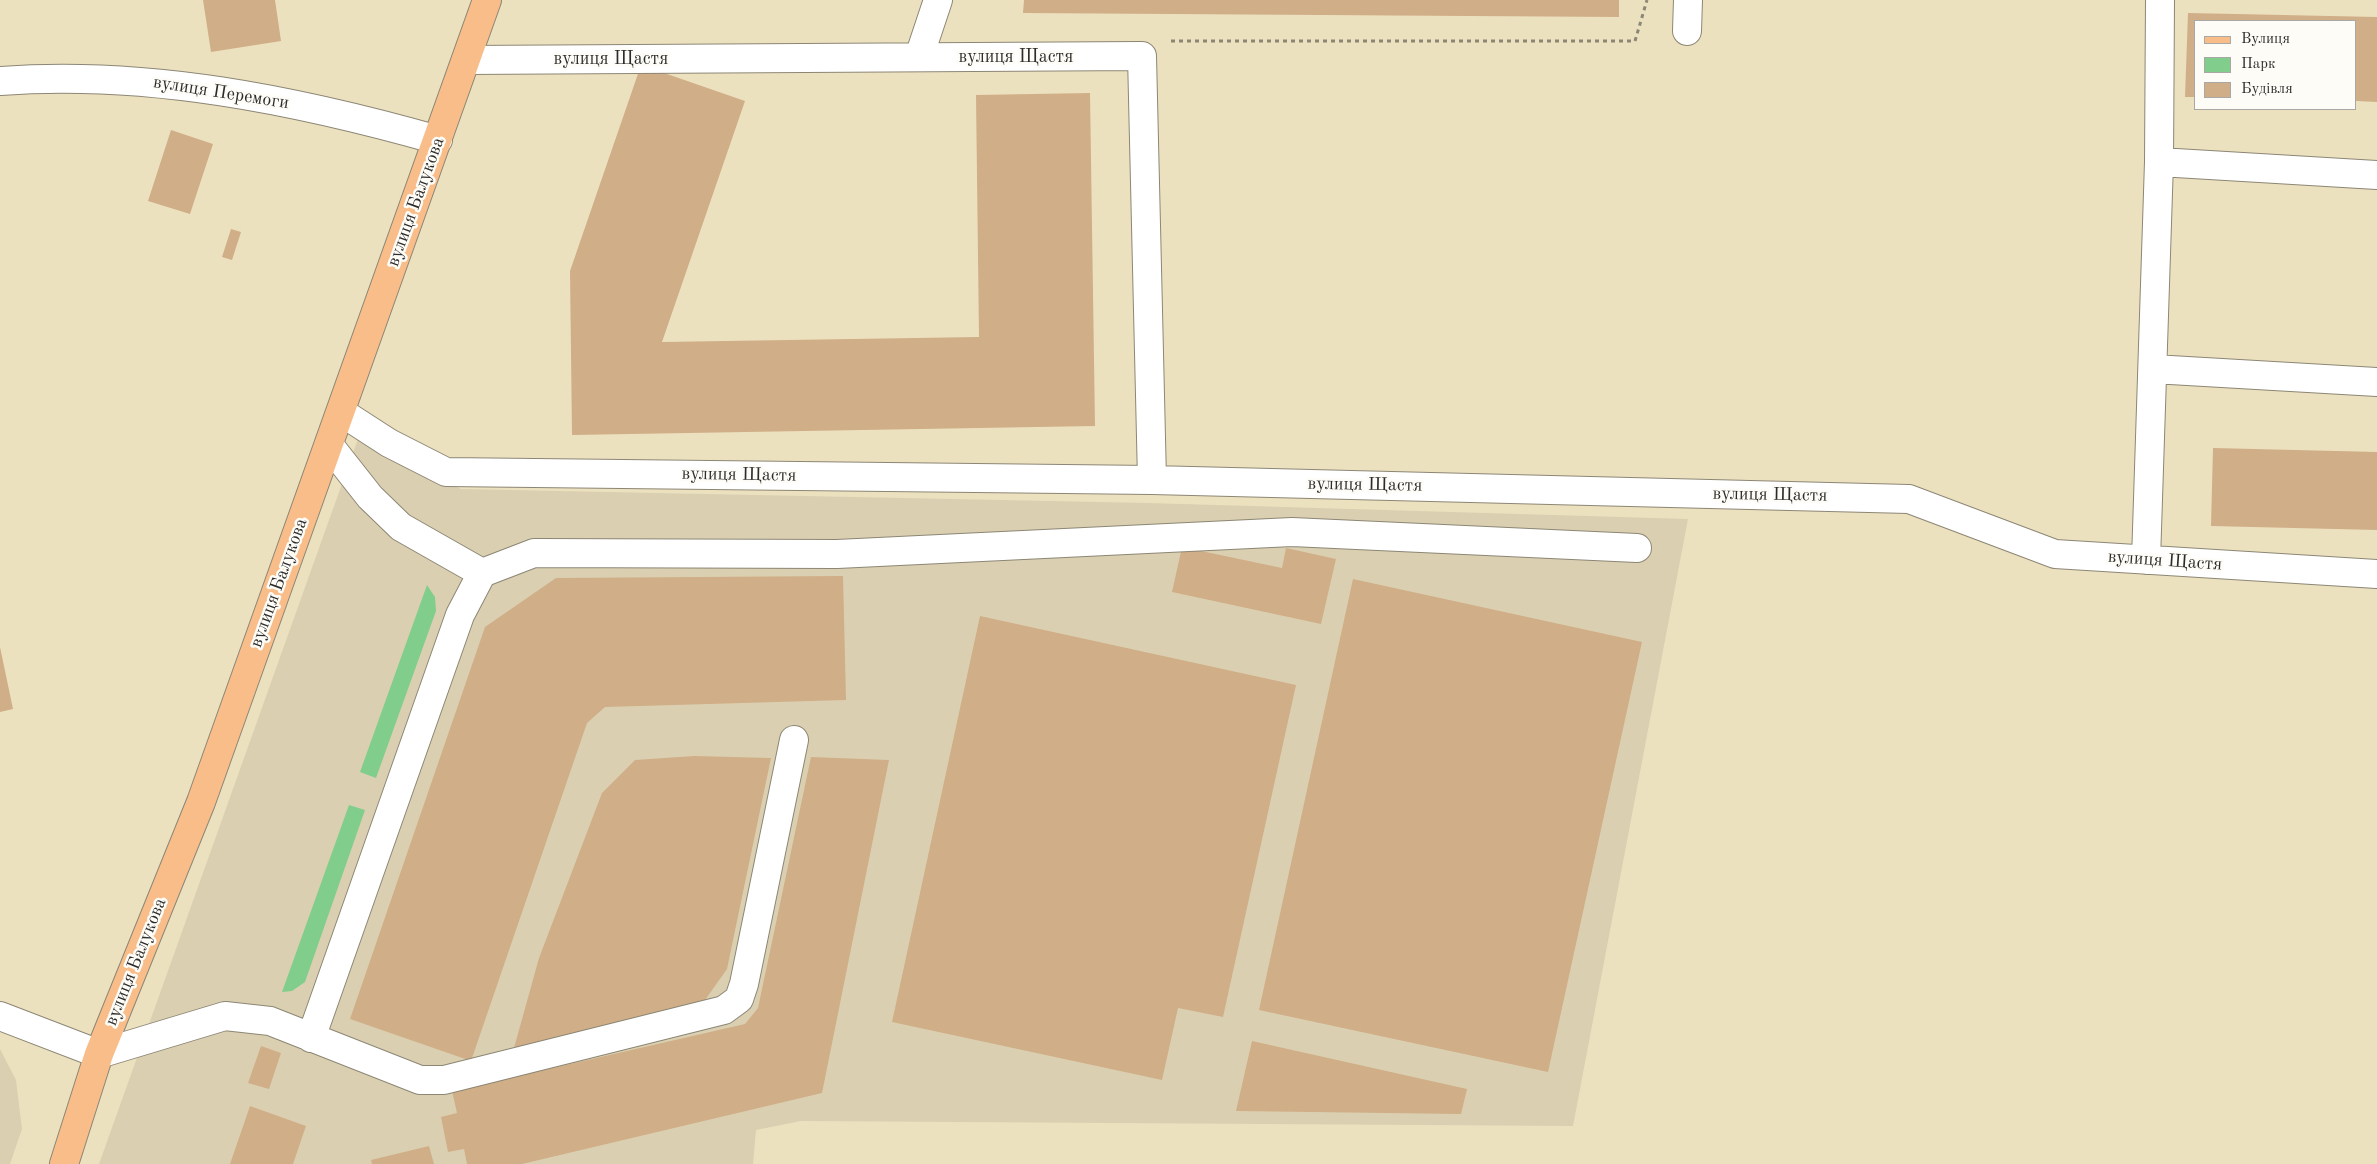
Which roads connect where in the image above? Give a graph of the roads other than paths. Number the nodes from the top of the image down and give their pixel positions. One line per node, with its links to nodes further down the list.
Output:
1 (487, 0): 7 (main road, вулиця Балукова)
2 (938, 0): 6 (street)
3 (1688, 0): 5 (street)
4 (2160, 0): 10 (street)
5 (1687, 31)
6 (919, 57): 7 (street, вулиця Щастя); 16 (street, вулиця Щастя)
7 (466, 60): 9 (main road, вулиця Балукова)
8 (0, 81): 9 (street, вулиця Перемоги)
9 (438, 140): 14 (main road, вулиця Балукова)
10 (2159, 162): 11 (street); 12 (street)
11 (2377, 176)
12 (2153, 369): 13 (street); 18 (street)
13 (2377, 382)
14 (341, 412): 15 (main road, вулиця Балукова); 16 (street, вулиця Щастя)
15 (329, 445): 19 (street); 24 (main road, вулиця Балукова)
16 (1152, 480): 18 (street, вулиця Щастя)
17 (1637, 548): 19 (street)
18 (2146, 560): 20 (street, вулиця Щастя)
19 (482, 573): 23 (street)
20 (2377, 574)
21 (794, 740): 23 (street)
22 (0, 1016): 24 (street)
23 (311, 1038): 24 (street)
24 (99, 1054): 25 (main road, вулиця Балукова)
25 (64, 1164)

